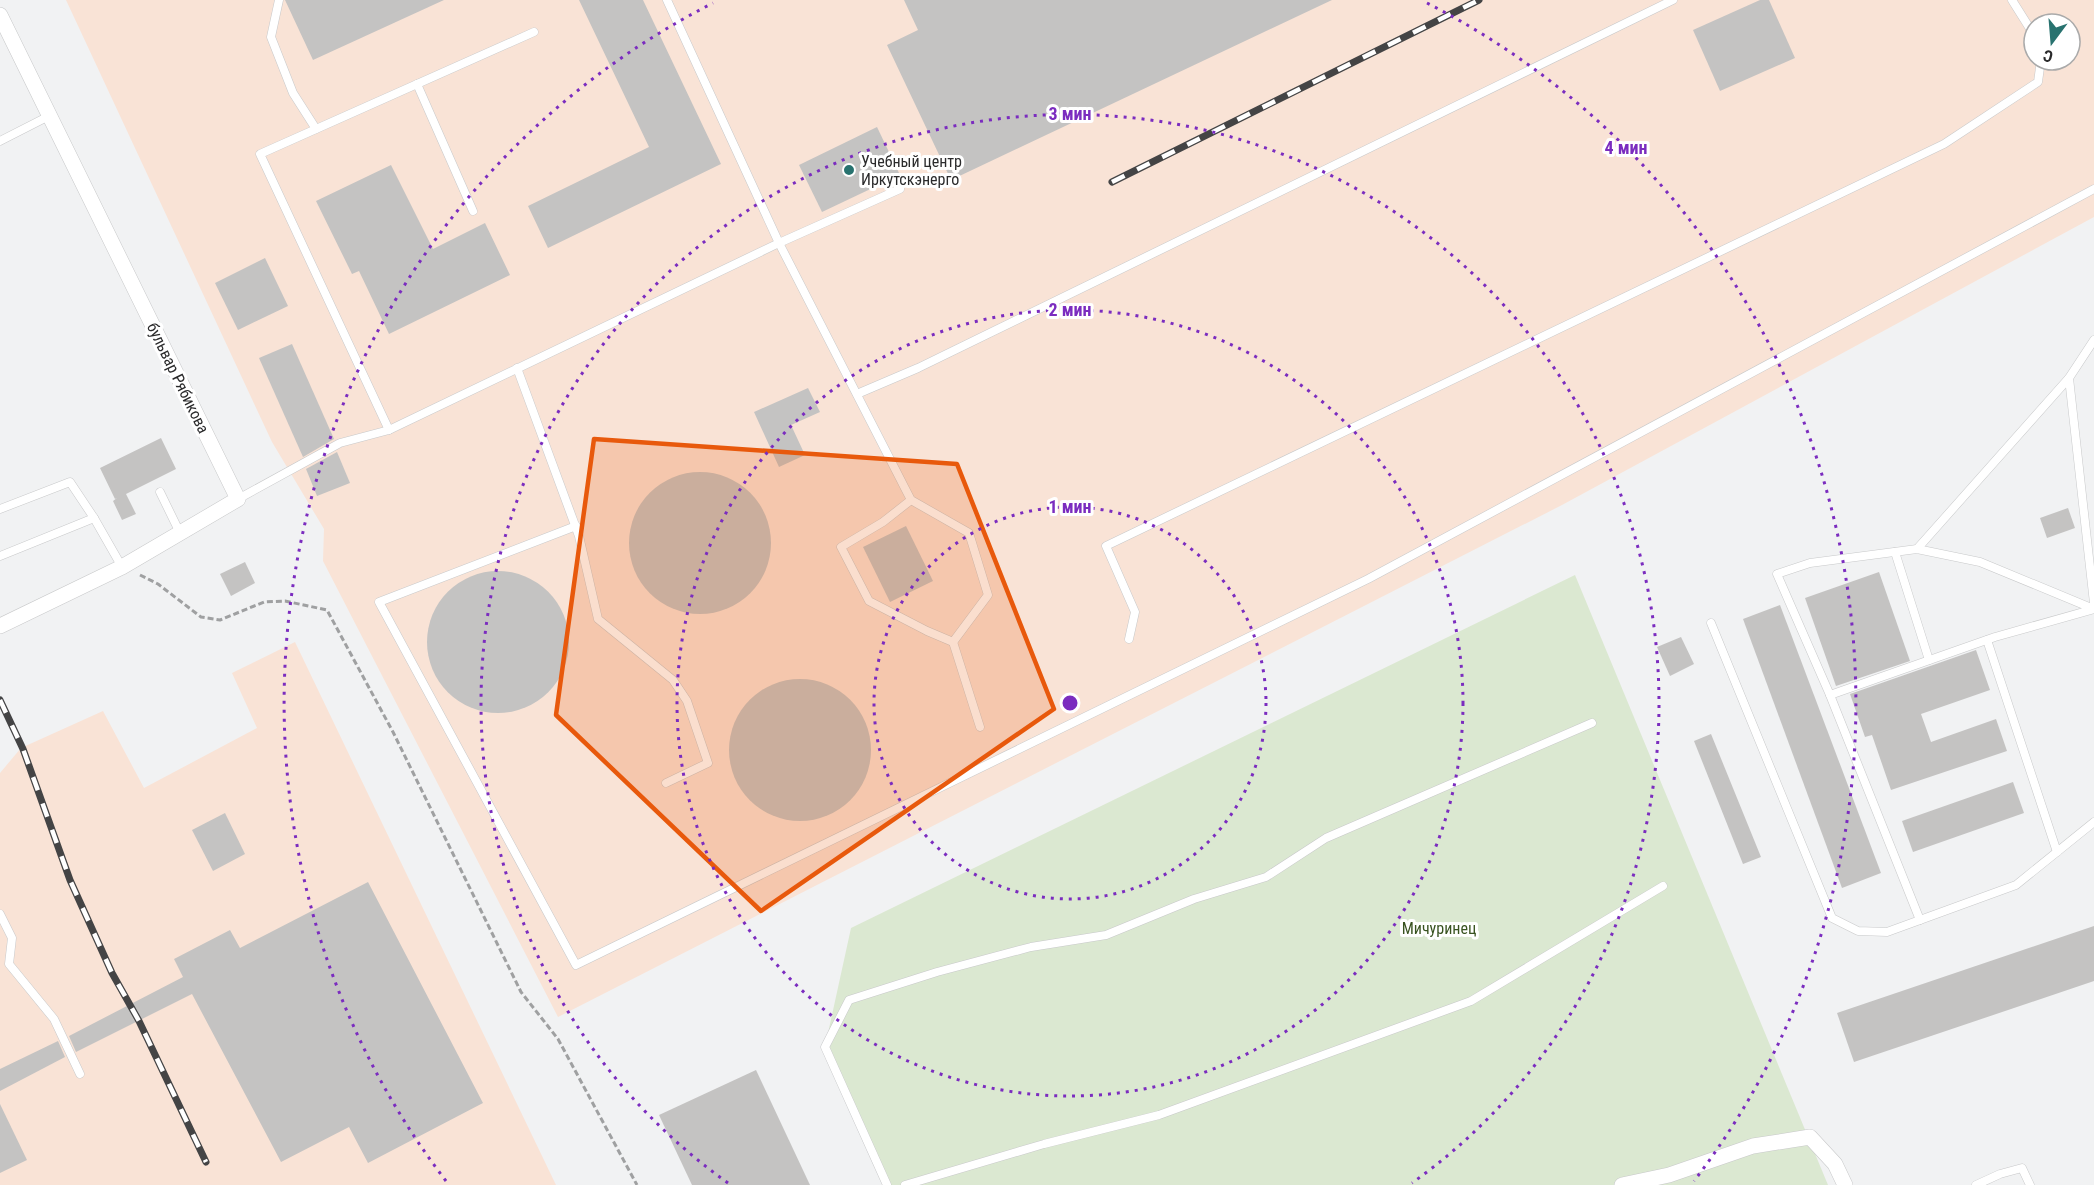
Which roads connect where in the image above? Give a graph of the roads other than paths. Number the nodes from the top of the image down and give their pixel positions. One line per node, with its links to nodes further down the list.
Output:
1 (279, 0): 11 (lane)
2 (667, 0): 16 (lane)
3 (1673, 0): 20 (lane)
4 (2012, 0): 6 (lane)
5 (0, 15): 10 (street, бульвар Рябикова)
6 (2022, 16)
7 (534, 32): 9 (lane)
8 (2039, 72): 37 (lane)
9 (417, 84): 11 (lane); 15 (lane)
10 (49, 116): 12 (lane); 23 (street, бульвар Рябикова)
11 (316, 129): 21 (lane)
12 (0, 141)
13 (900, 189): 16 (lane)
14 (2094, 189): 27 (lane)
15 (472, 211)
16 (779, 243): 18 (lane); 20 (lane)
17 (2094, 340): 19 (lane)
18 (517, 368): 21 (lane); 27 (lane)
19 (2069, 378): 29 (lane); 33 (lane)
20 (856, 394): 24 (lane)
21 (389, 429): 23 (lane)
22 (160, 492): 28 (lane)
23 (238, 499): 28 (street)
24 (911, 500): 39 (lane); 39 (lane)
25 (0, 509): 26 (lane)
26 (94, 518): 31 (lane); 32 (lane)
27 (576, 526): 44 (lane)
28 (180, 533): 32 (street)
29 (1917, 549): 30 (lane); 34 (lane)
30 (1895, 552): 40 (lane); 41 (lane)
31 (0, 556)
32 (122, 567): 36 (street)
33 (2094, 603)
34 (2094, 609): 38 (lane)
35 (1711, 623): 49 (lane)
36 (0, 626)
37 (1130, 639)
38 (1987, 640): 40 (lane); 46 (lane)
39 (953, 642): 43 (lane)
40 (1929, 660): 41 (lane)
41 (1830, 695): 49 (lane)
42 (1592, 723): 51 (lane)
43 (980, 727)
44 (666, 783)
45 (2094, 822): 46 (lane)
46 (2057, 852): 49 (lane)
47 (1663, 886): 52 (lane)
48 (0, 914): 50 (lane)
49 (1920, 920)
50 (80, 1074)
51 (887, 1185)
52 (905, 1185)
53 (1622, 1185): 54 (street)
54 (1845, 1185)
55 (1976, 1185): 56 (lane)
56 (2030, 1185)

